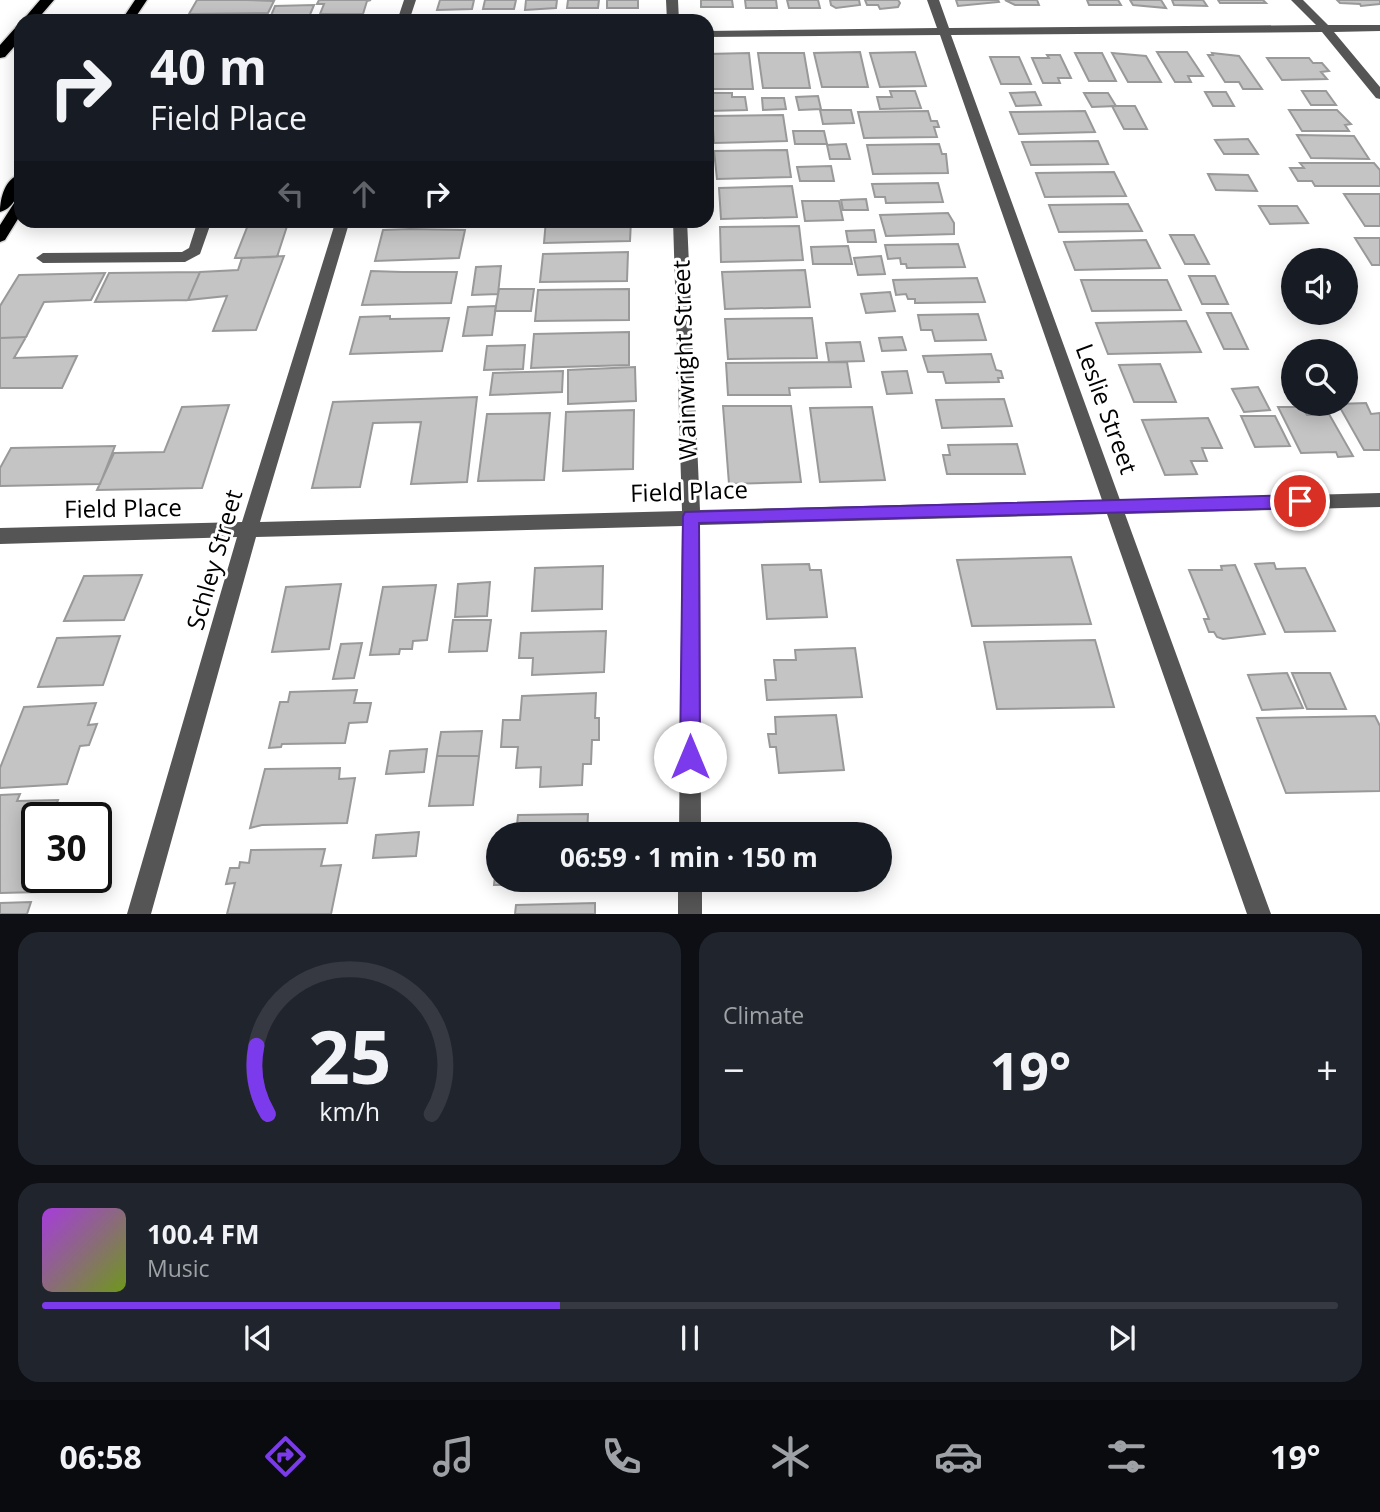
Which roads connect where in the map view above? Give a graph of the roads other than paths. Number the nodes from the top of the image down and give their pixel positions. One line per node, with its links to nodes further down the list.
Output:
1 (47, 0): 4 (highway)
2 (933, 0): 7 (street, Leslie Street)
3 (1297, 0): 5 (street)
4 (35, 14)
5 (1325, 28): 6 (street); 7 (street); 11 (street)
6 (1380, 28)
7 (945, 32): 8 (street); 19 (street, Leslie Street)
8 (714, 34)
9 (14, 38): 10 (highway)
10 (0, 54)
11 (1380, 95)
12 (14, 209): 16 (main road)
13 (202, 228): 17 (street)
14 (341, 228): 21 (street, Schley Street)
15 (680, 228): 20 (street, Wainwright Street)
16 (0, 237)
17 (43, 258)
18 (1380, 500): 19 (street, Field Place)
19 (1113, 505): 20 (street, Field Place); 27 (street, Leslie Street)
20 (691, 516): 21 (street, Field Place); 23 (street, Wainwright Street)
21 (248, 531): 22 (street, Field Place); 25 (street, Schley Street)
22 (0, 536)
23 (690, 822)
24 (690, 892): 26 (street)
25 (139, 914)
26 (690, 914)
27 (1259, 914)

